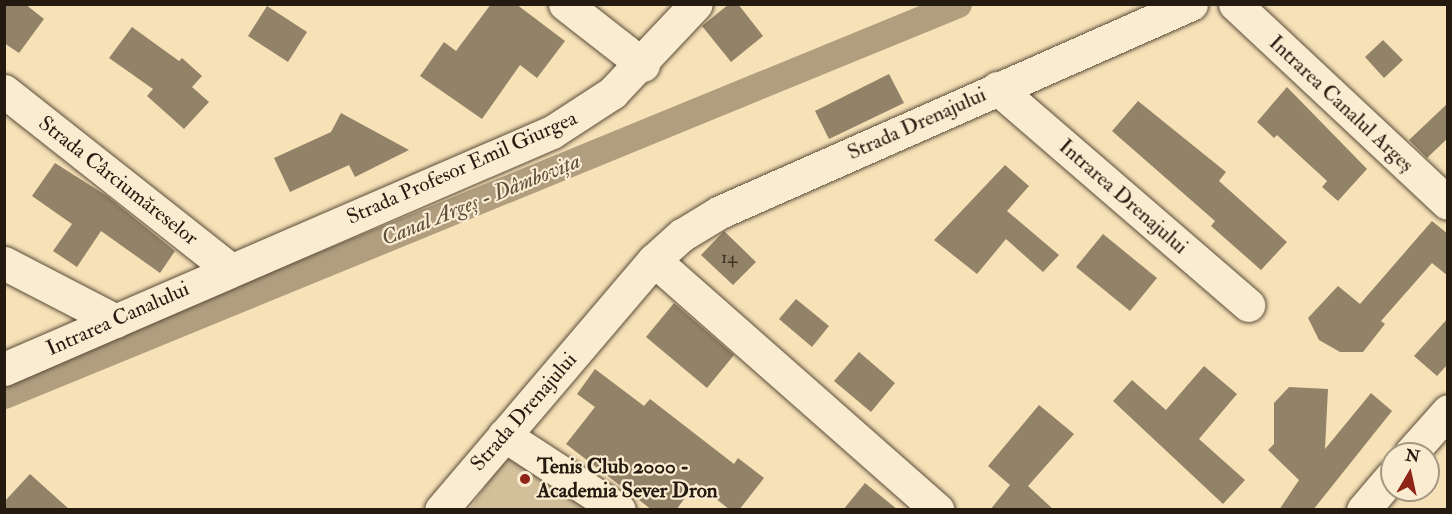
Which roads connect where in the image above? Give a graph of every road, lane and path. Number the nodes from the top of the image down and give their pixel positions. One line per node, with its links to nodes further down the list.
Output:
1 (565, 4): 5 (street)
2 (696, 4): 5 (street, Strada Profesor Emil Giurgea)
3 (1191, 4): 6 (street, Strada Drenajului)
4 (1235, 4): 8 (street, Intrarea Canalul Argeș)
5 (643, 65): 11 (street, Strada Profesor Emil Giurgea)
6 (997, 88): 9 (street, Strada Drenajului); 12 (street, Intrarea Drenajului)
7 (4, 91): 11 (street, Strada Cârciumăreselor)
8 (1448, 203)
9 (654, 260): 16 (street, Strada Drenajului); 21 (street)
10 (4, 264): 13 (street)
11 (231, 270): 13 (street, Intrarea Canalului)
12 (1248, 305)
13 (116, 321): 14 (street, Intrarea Canalului)
14 (4, 369)
15 (1448, 411): 17 (street)
16 (504, 435): 19 (street, Strada Drenajului); 20 (street)
17 (1421, 442)
18 (1380, 490): 22 (street)
19 (441, 510)
20 (619, 510)
21 (938, 510)
22 (1363, 510)

